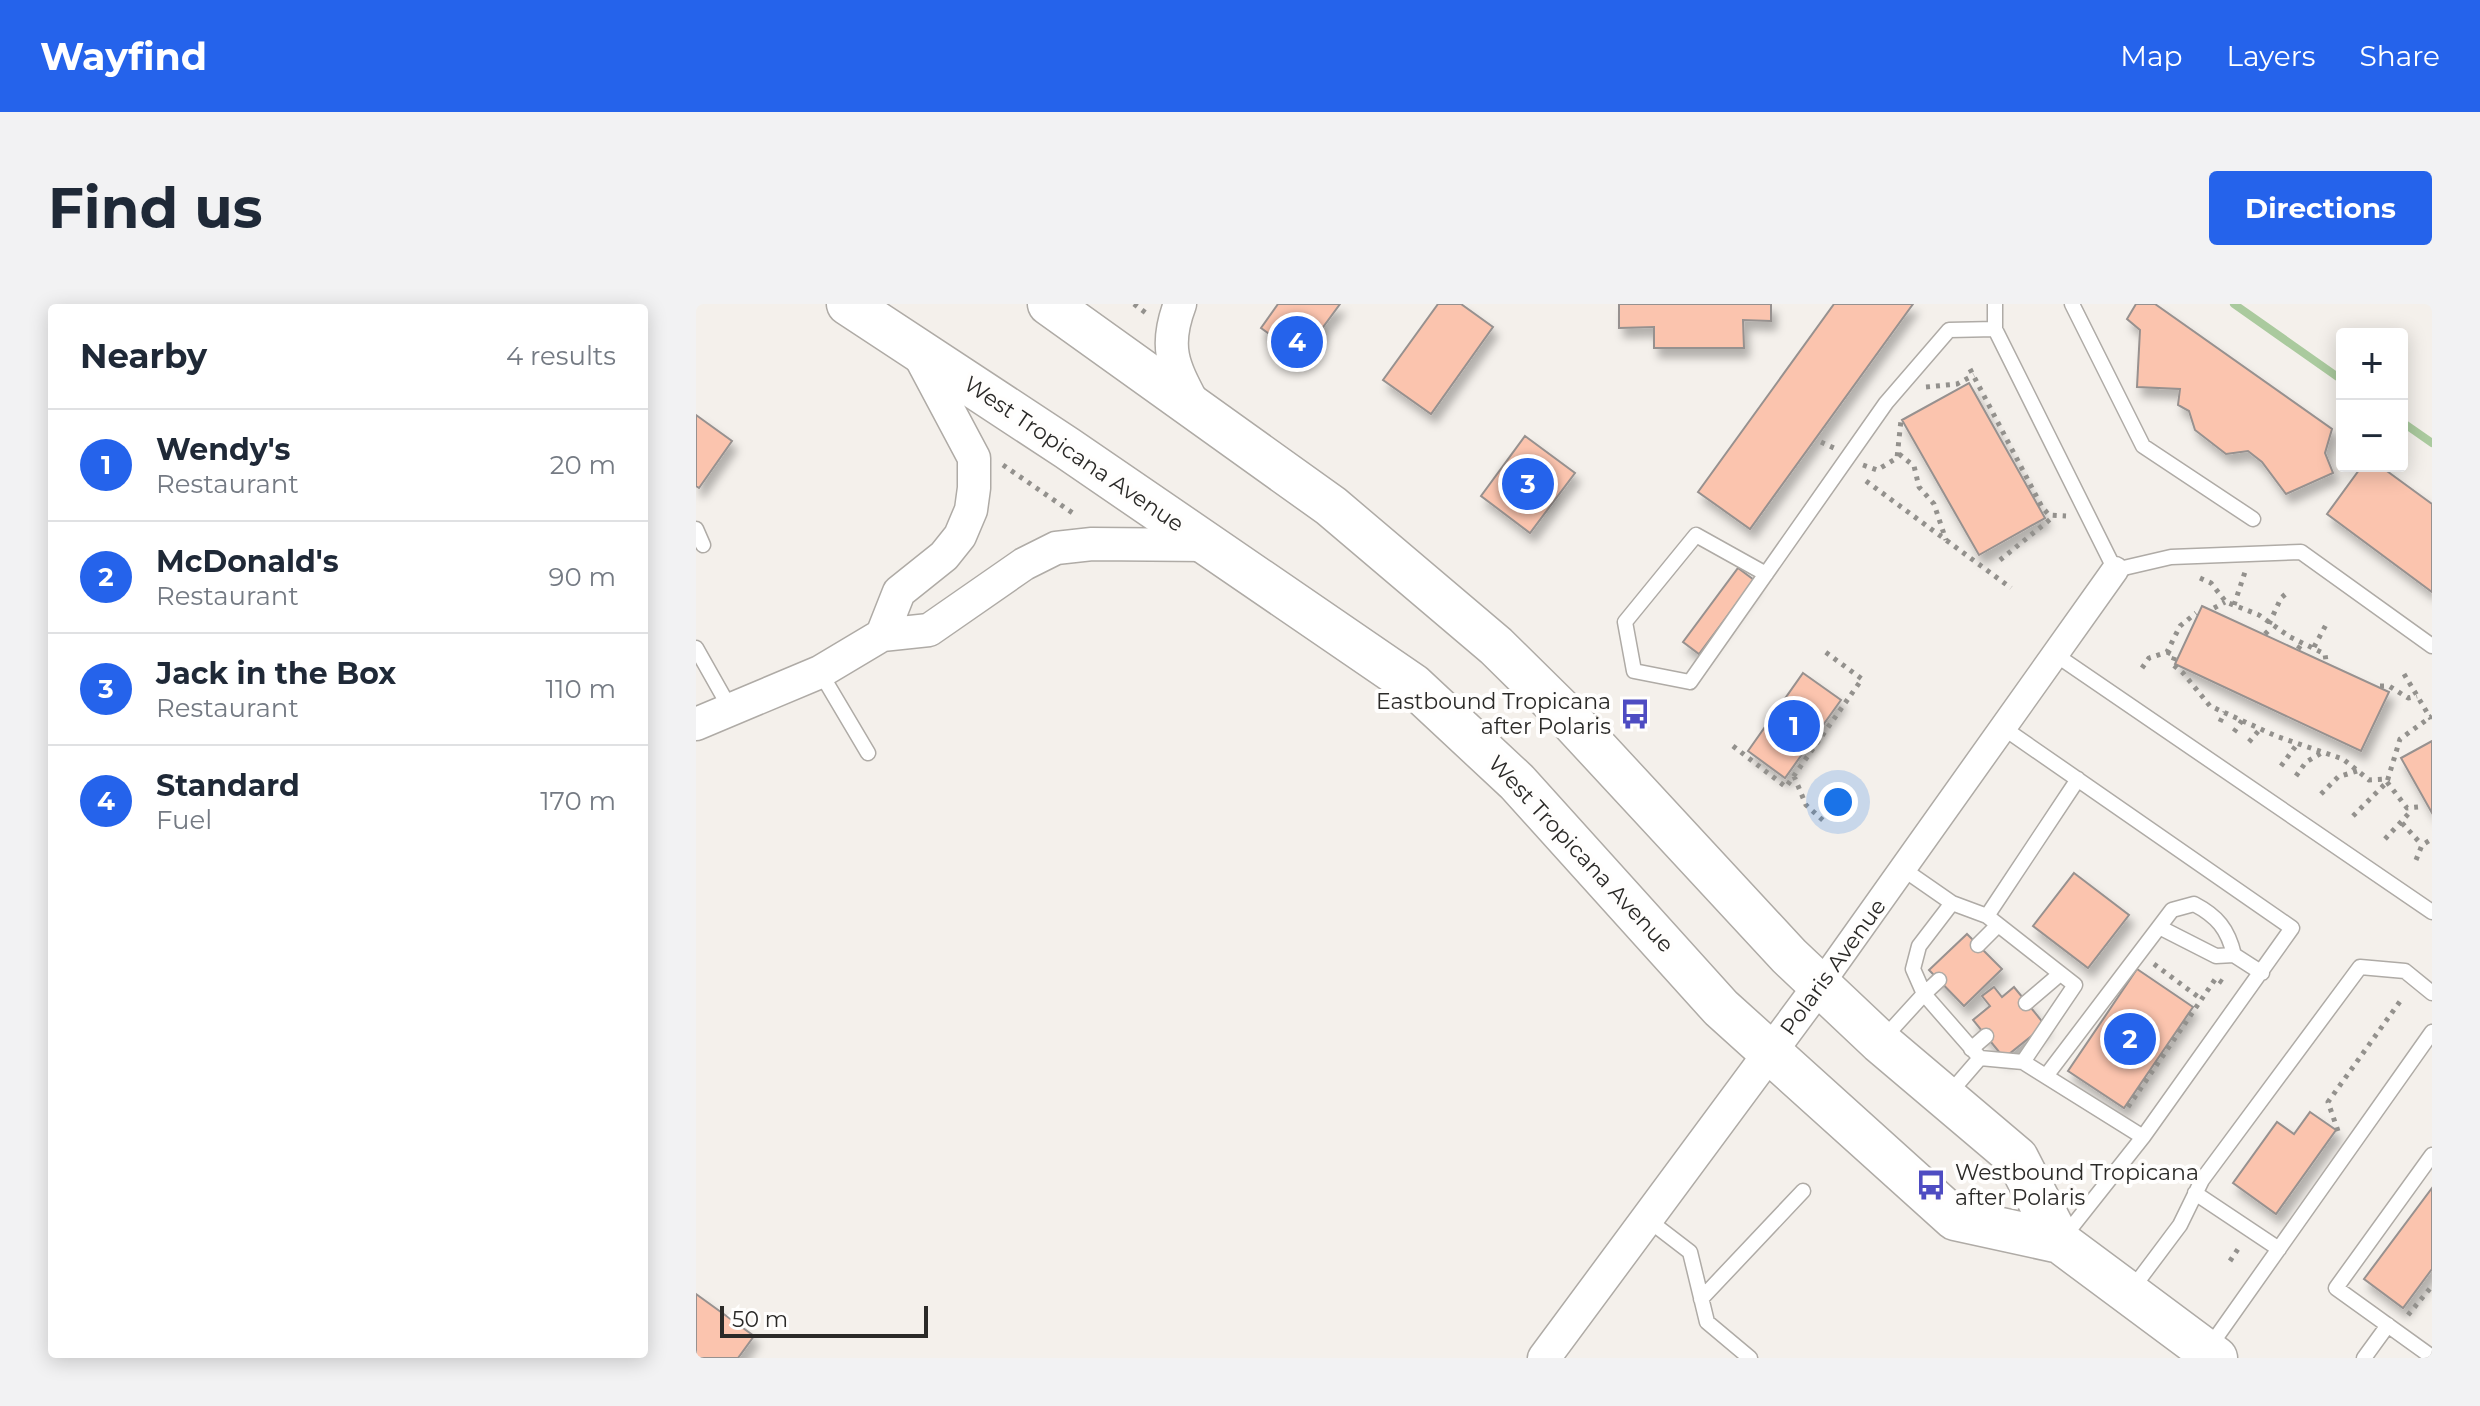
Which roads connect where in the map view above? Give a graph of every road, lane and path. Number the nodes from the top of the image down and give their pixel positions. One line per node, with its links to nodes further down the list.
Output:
1 (848, 304): 7 (main road, West Tropicana Avenue)
2 (1049, 304): 9 (main road, West Tropicana Avenue)
3 (1180, 304): 9 (street)
4 (1995, 304): 6 (lane)
5 (2072, 304): 17 (lane)
6 (1995, 329): 12 (lane); 25 (lane)
7 (913, 345): 22 (main road, West Tropicana Avenue); 37 (street)
8 (1917, 393): 15 (path)
9 (1196, 410): 91 (main road, West Tropicana Avenue)
10 (1902, 416): 11 (path)
11 (1898, 454): 12 (path); 20 (path)
12 (1850, 456): 26 (lane)
13 (1002, 464): 16 (path)
14 (1866, 481): 20 (path)
15 (2054, 516): 18 (path); 24 (path)
16 (1078, 517)
17 (2253, 519)
18 (2071, 523)
19 (696, 529): 21 (lane)
20 (1947, 541): 28 (path)
21 (703, 545)
22 (1209, 545): 37 (street); 101 (main road, West Tropicana Avenue)
23 (2245, 554): 25 (lane); 31 (path); 39 (lane)
24 (2000, 560)
25 (2115, 570): 45 (street, Polaris Avenue)
26 (1766, 574): 26 (lane)
27 (2189, 576): 30 (path)
28 (2011, 588)
29 (2288, 592): 35 (path)
30 (2226, 602): 31 (path); 32 (path)
31 (2234, 605): 35 (path)
32 (2214, 608)
33 (2196, 613): 44 (path)
34 (2328, 621): 40 (path)
35 (2271, 625): 36 (path); 38 (path)
36 (2265, 634)
37 (882, 635): 48 (street)
38 (2303, 642): 40 (path); 42 (path)
39 (2432, 646)
40 (2314, 647): 46 (path)
41 (696, 648): 52 (lane)
42 (2298, 649)
43 (1824, 651): 68 (path)
44 (2167, 652): 47 (path); 53 (path)
45 (2056, 655): 59 (street, Polaris Avenue); 82 (lane)
46 (2326, 661)
47 (2142, 668)
48 (820, 672): 52 (street); 65 (lane)
49 (2404, 674): 51 (path)
50 (2380, 686): 51 (path)
51 (2417, 696): 54 (path)
52 (731, 710): 57 (street)
53 (2225, 712): 55 (path); 56 (path)
54 (2432, 717): 71 (path)
55 (2243, 719): 58 (path); 60 (path)
56 (2220, 722)
57 (696, 724)
58 (2261, 728): 61 (path); 62 (path)
59 (2005, 729): 70 (lane); 80 (street, Polaris Avenue)
60 (2234, 732)
61 (2249, 742)
62 (2298, 743): 64 (path); 66 (path)
63 (1733, 746): 68 (path)
64 (2324, 752): 67 (path); 69 (path)
65 (868, 753)
66 (2281, 766)
67 (2358, 771): 71 (path); 72 (path)
68 (1794, 776): 75 (path)
69 (2296, 776)
70 (2078, 779): 83 (lane); 88 (lane)
71 (2387, 780): 73 (path); 74 (path)
72 (2321, 794)
73 (2353, 816)
74 (2402, 823): 76 (path); 78 (path)
75 (1827, 824)
76 (2385, 839)
77 (2432, 839): 78 (path)
78 (2422, 845): 79 (path)
79 (2416, 860)
80 (1903, 869): 81 (lane); 91 (street, Polaris Avenue)
81 (1952, 903): 83 (lane); 93 (lane)
82 (2432, 912)
83 (1992, 921): 85 (lane); 89 (lane)
84 (2161, 928): 86 (lane); 86 (lane); 87 (lane)
85 (1978, 945)
86 (2234, 955): 88 (lane)
87 (2136, 958): 95 (path); 104 (lane)
88 (2262, 973): 94 (lane)
89 (2060, 974): 97 (lane); 103 (lane)
90 (1939, 980): 93 (lane)
91 (1820, 985): 100 (main road, West Tropicana Avenue); 101 (street, Polaris Avenue)
92 (2432, 993): 111 (lane)
93 (1924, 994): 100 (lane); 102 (lane)
94 (2244, 998): 95 (path); 107 (lane)
95 (2201, 999): 106 (path)
96 (2401, 1000): 108 (path)
97 (2026, 1003)
98 (2432, 1032): 115 (lane)
99 (1986, 1036): 102 (lane)
100 (1880, 1042): 105 (main road, West Tropicana Avenue)
101 (1770, 1053): 112 (street, Polaris Avenue); 114 (main road, West Tropicana Avenue)
102 (1975, 1054): 103 (lane); 105 (lane)
103 (2023, 1062): 104 (lane)
104 (2046, 1076): 107 (lane)
105 (1945, 1099): 114 (main road, West Tropicana Avenue)
106 (2124, 1112)
107 (2143, 1137): 114 (lane)
108 (2330, 1142)
109 (2432, 1155): 121 (lane)
110 (1803, 1191): 119 (lane)
111 (2195, 1193): 115 (lane); 118 (lane)
112 (1647, 1218): 119 (lane); 124 (street, Polaris Avenue)
113 (2228, 1241): 116 (path)
114 (2060, 1242): 118 (main road, West Tropicana Avenue)
115 (2279, 1249): 122 (lane)
116 (2230, 1261)
117 (2432, 1286): 120 (path)
118 (2130, 1293): 122 (main road, West Tropicana Avenue)
119 (1701, 1299): 125 (lane)
120 (2399, 1309)
121 (2388, 1325): 123 (lane); 126 (lane)
122 (2212, 1354)
123 (2432, 1357)
124 (1544, 1358)
125 (1750, 1358)
126 (2364, 1358)

